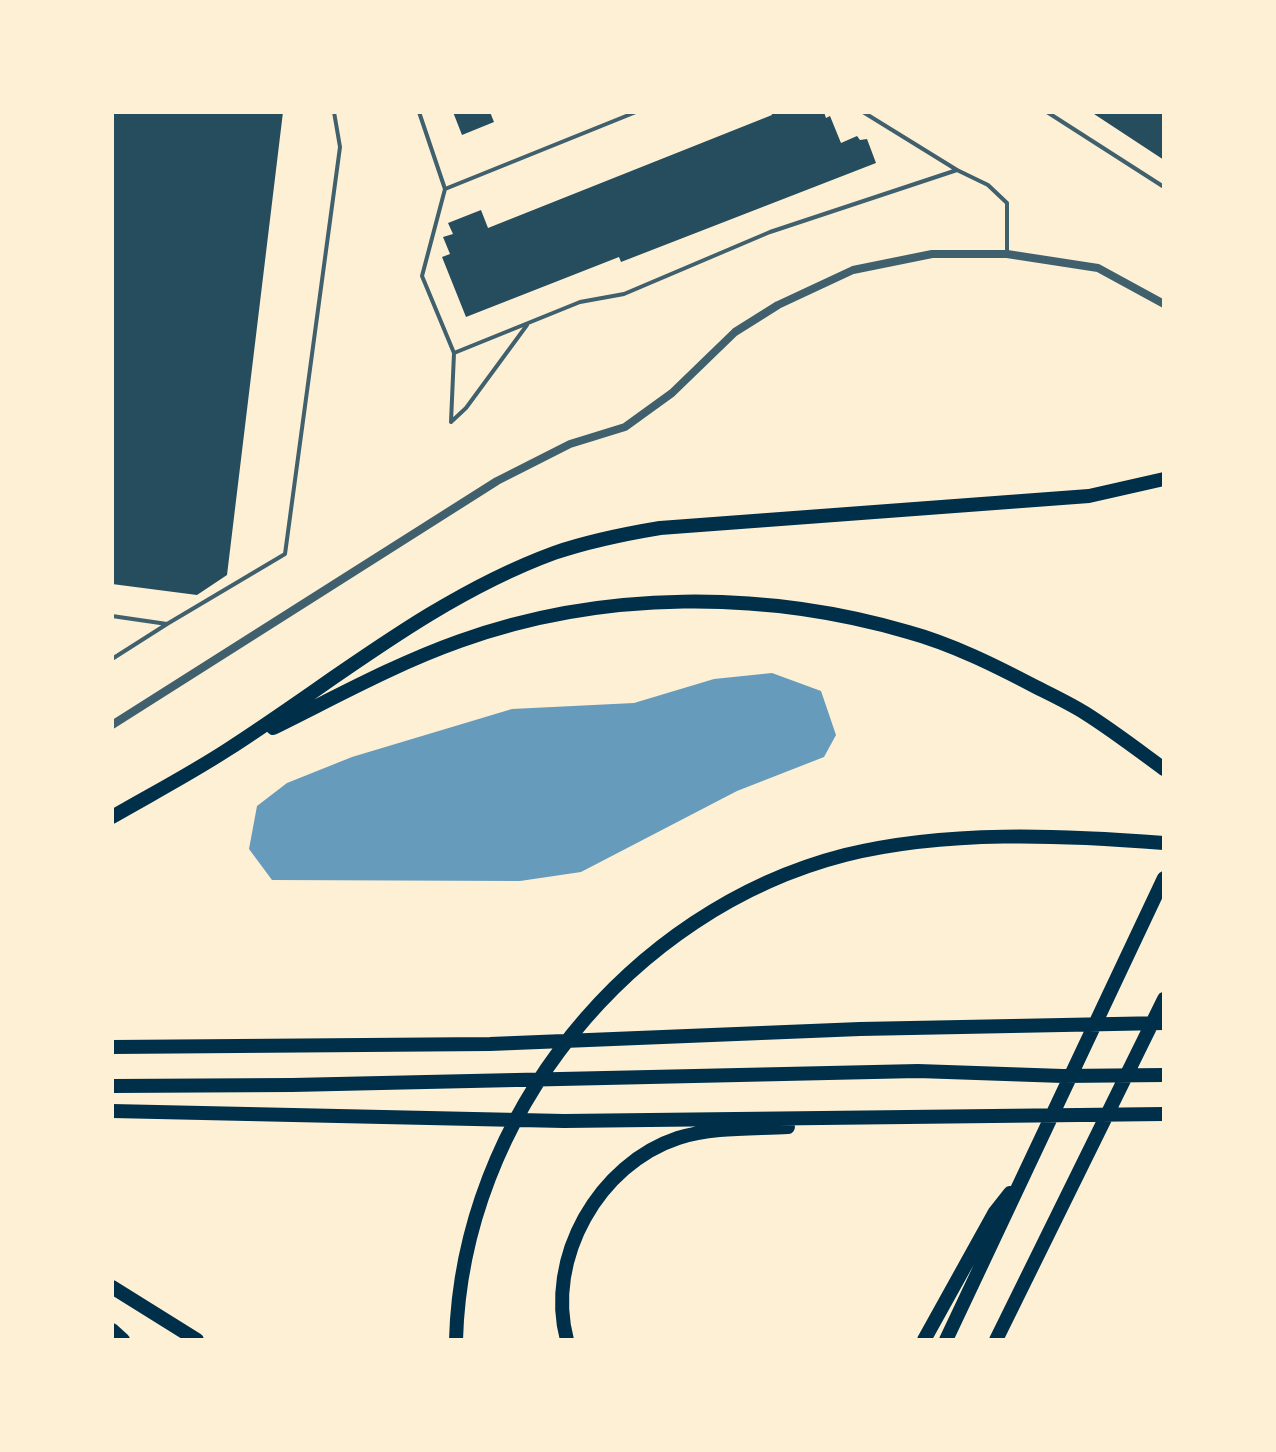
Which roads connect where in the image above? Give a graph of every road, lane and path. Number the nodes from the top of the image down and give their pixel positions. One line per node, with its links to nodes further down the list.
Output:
1 (334, 112): 15 (lane)
2 (419, 112): 8 (lane)
3 (636, 112): 8 (lane)
4 (863, 112): 6 (lane)
5 (1047, 112): 7 (lane)
6 (957, 170): 9 (lane); 11 (lane)
7 (1164, 187)
8 (445, 189): 12 (lane)
9 (1007, 254): 10 (street); 17 (street)
10 (1164, 304)
11 (528, 323): 12 (lane); 12 (lane)
12 (454, 353)
13 (1164, 479): 18 (highway)
14 (112, 616): 15 (lane)
15 (167, 624): 16 (lane)
16 (112, 659)
17 (112, 725)
18 (226, 751): 19 (highway); 20 (highway)
19 (1164, 769)
20 (112, 817)
21 (1164, 843): 36 (highway)
22 (1164, 878): 31 (highway)
23 (1164, 999): 40 (highway)
24 (1164, 1023): 25 (highway)
25 (112, 1047)
26 (1164, 1075): 27 (highway)
27 (112, 1086)
28 (112, 1111): 30 (highway)
29 (1164, 1114): 30 (highway)
30 (939, 1115): 37 (highway)
31 (1028, 1171): 38 (highway); 39 (highway)
32 (112, 1287): 35 (highway)
33 (112, 1330): 34 (highway)
34 (123, 1340)
35 (197, 1340)
36 (456, 1340)
37 (567, 1340)
38 (924, 1340)
39 (946, 1340)
40 (996, 1340)

